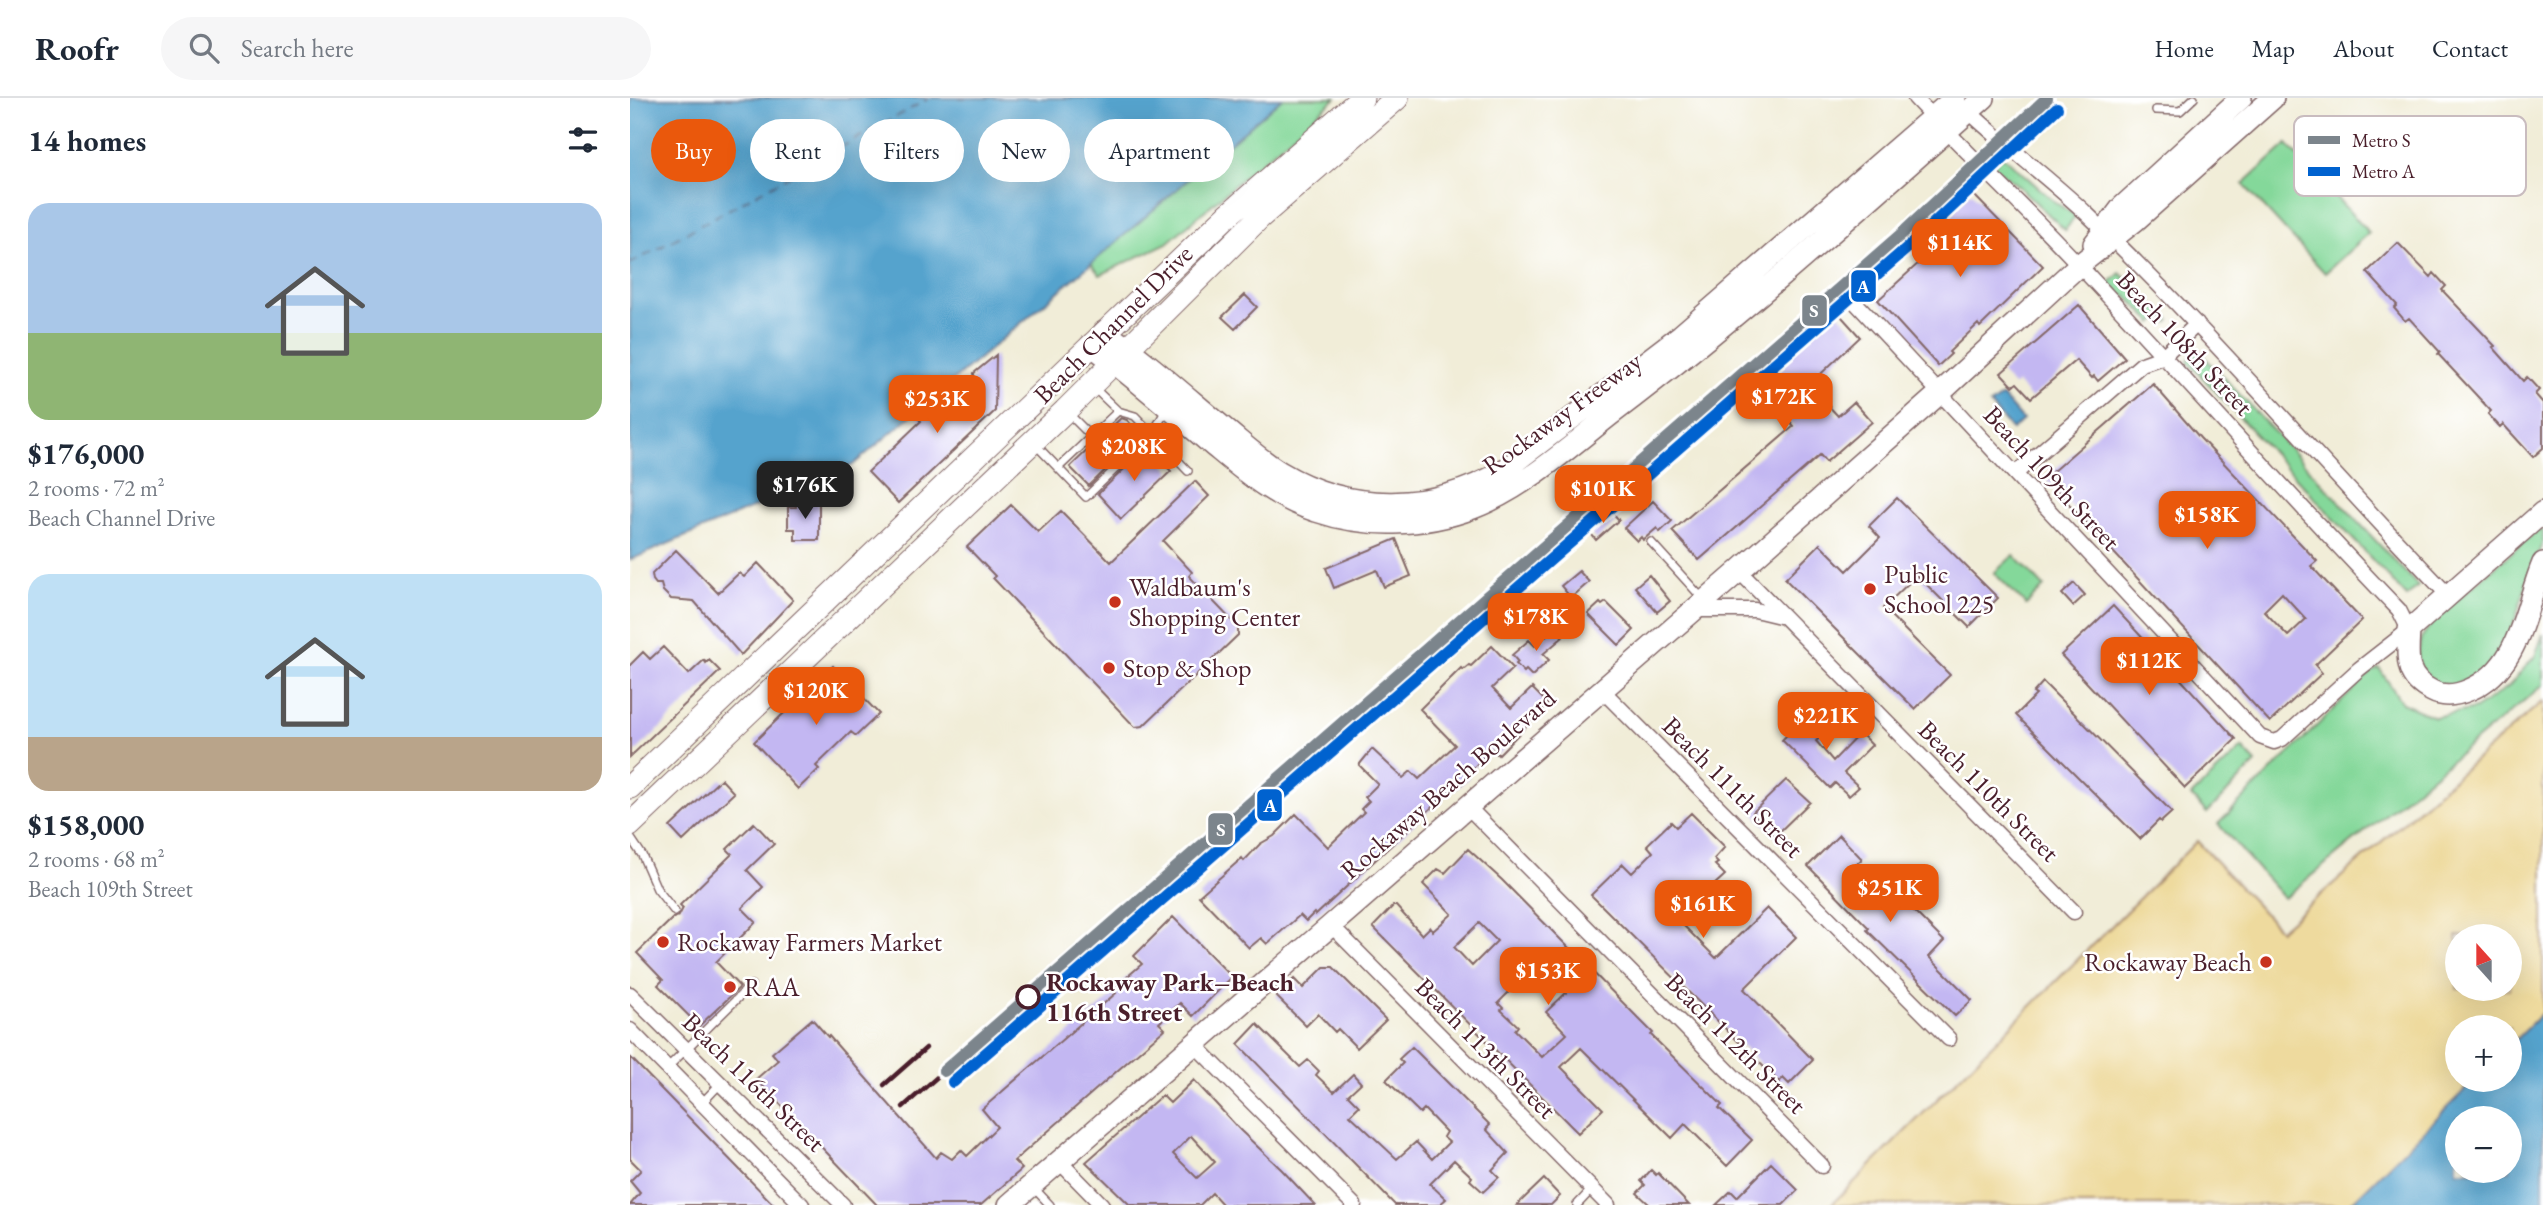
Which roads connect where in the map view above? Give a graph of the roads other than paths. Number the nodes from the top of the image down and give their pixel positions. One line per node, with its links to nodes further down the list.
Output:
1 (1362, 98): 14 (main road, Beach Channel Drive)
2 (1397, 98): 15 (main road, Beach Channel Drive)
3 (1915, 98): 9 (street, Beach 108th Street)
4 (2194, 98): 8 (lane)
5 (2241, 98): 10 (street, Rockaway Beach Boulevard)
6 (2273, 98): 10 (street, Rockaway Beach Boulevard)
7 (1963, 101): 9 (street, Rockaway Freeway); 10 (street, Beach 108th Street)
8 (2155, 110)
9 (1940, 124): 11 (street, Beach 108th Street); 15 (street, Rockaway Freeway); 19 (street, Rockaway Freeway)
10 (2108, 236): 11 (street, Rockaway Beach Boulevard); 13 (street, Beach 108th Street)
11 (2079, 265): 16 (street, Beach 108th Street); 18 (street, Rockaway Beach Boulevard)
12 (1855, 302): 18 (street, Beach 109th Street)
13 (2197, 324): 16 (street); 32 (street, Beach 108th Street)
14 (1097, 339): 15 (street, Rockaway Freeway); 34 (main road, Beach Channel Drive)
15 (1122, 356): 17 (main road, Beach Channel Drive); 19 (street, Rockaway Freeway)
16 (2162, 357): 27 (street); 36 (street, Beach 108th Street)
17 (1091, 386): 20 (main road, Beach Channel Drive); 21 (lane)
18 (1940, 393): 27 (street, Beach 109th Street); 31 (street, Rockaway Beach Boulevard)
19 (1167, 407): 22 (lane)
20 (1065, 411): 23 (lane); 24 (main road, Beach Channel Drive)
21 (1118, 411): 22 (lane); 23 (lane)
22 (1153, 433): 25 (lane); 26 (lane)
23 (1091, 436): 25 (lane)
24 (1033, 442): 25 (lane); 34 (main road, Beach Channel Drive)
25 (1058, 468)
26 (1188, 471)
27 (2015, 474): 36 (street, Beach 109th Street)
28 (2543, 512): 32 (street)
29 (1651, 542): 33 (lane)
30 (2543, 563): 36 (street)
31 (1739, 571): 33 (street, Rockaway Beach Boulevard); 35 (street, Beach 110th Street)
32 (2448, 594): 36 (street)
33 (1699, 606): 35 (street); 37 (street, Rockaway Beach Boulevard)
34 (835, 611): 38 (main road, Beach Channel Drive); 40 (main road, Beach Channel Drive)
35 (1782, 616): 43 (street, Beach 110th Street)
36 (2409, 630)
37 (1601, 689): 39 (street, Rockaway Beach Boulevard); 48 (street, Beach 111th Street)
38 (630, 787)
39 (1467, 806): 44 (street, Rockaway Beach Boulevard); 55 (street, Beach 112th Street)
40 (630, 825)
41 (630, 837): 42 (lane)
42 (675, 912)
43 (2074, 912)
44 (1330, 925): 49 (street, Rockaway Beach Boulevard); 57 (street, Beach 113th Street)
45 (751, 985): 50 (lane)
46 (630, 994): 50 (street, Beach 116th Street)
47 (630, 1030): 51 (street, Beach 116th Street)
48 (1949, 1039)
49 (1194, 1044): 54 (street, Rockaway Beach Boulevard); 63 (street)
50 (685, 1050): 51 (lane); 52 (street, Beach 116th Street)
51 (667, 1068): 53 (street, Beach 116th Street)
52 (721, 1083): 53 (lane); 60 (street, Beach 116th Street)
53 (702, 1103): 59 (street, Beach 116th Street)
54 (1059, 1161): 56 (street, Rockaway Beach Boulevard); 58 (street)
55 (1822, 1166)
56 (1032, 1185): 61 (street, Rockaway Beach Boulevard); 62 (lane)
57 (1592, 1189): 64 (lane); 65 (street, Beach 113th Street)
58 (1094, 1202)
59 (802, 1205)
60 (843, 1205)
61 (1009, 1205)
62 (1050, 1205)
63 (1354, 1205)
64 (1577, 1205)
65 (1608, 1205)

